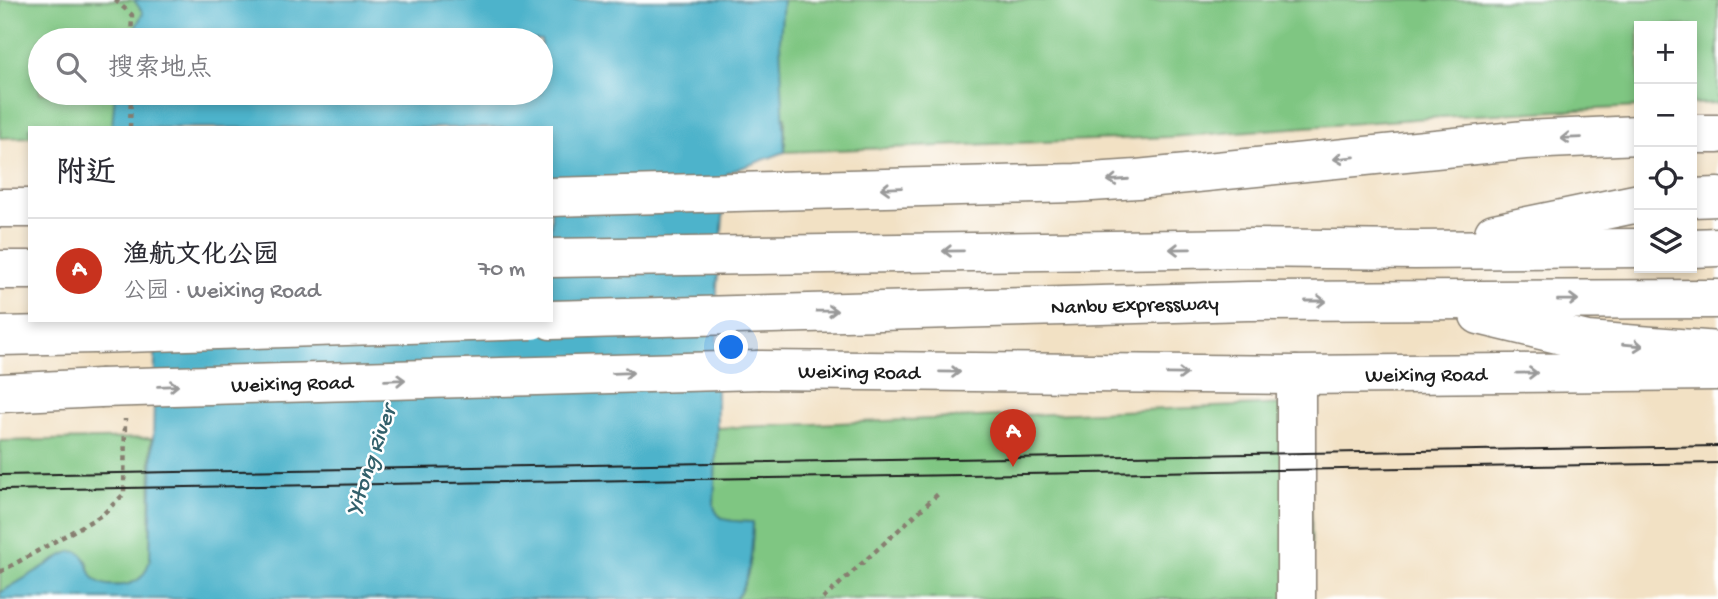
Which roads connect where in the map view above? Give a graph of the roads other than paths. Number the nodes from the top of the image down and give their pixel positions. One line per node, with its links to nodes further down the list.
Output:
1 (1697, 134): 2 (main road)
2 (1718, 134)
3 (1634, 135): 4 (main road, one-way to 4)
4 (553, 197)
5 (1718, 197): 6 (main road)
6 (1697, 198)
7 (1634, 204): 13 (main road)
8 (0, 208): 9 (main road)
9 (28, 208)
10 (1718, 247): 12 (main road)
11 (1634, 248): 13 (main road)
12 (1697, 248)
13 (1415, 250): 14 (main road, one-way to 14)
14 (553, 258)
15 (0, 270): 16 (main road)
16 (28, 270)
17 (1718, 299): 18 (main road, Nanbu Expressway, one-way to 17)
18 (1423, 302): 19 (main road, Nanbu Expressway, one-way to 18); 22 (main road, one-way to 22)
19 (553, 320)
20 (470, 322): 21 (main road, bridge)
21 (0, 336)
22 (1718, 351)
23 (1718, 371): 24 (main road, Weixing Road, one-way to 23)
24 (1296, 375): 25 (main road, Weixing Road, one-way to 24, bridge); 26 (main road)
25 (0, 393)
26 (1296, 599)

